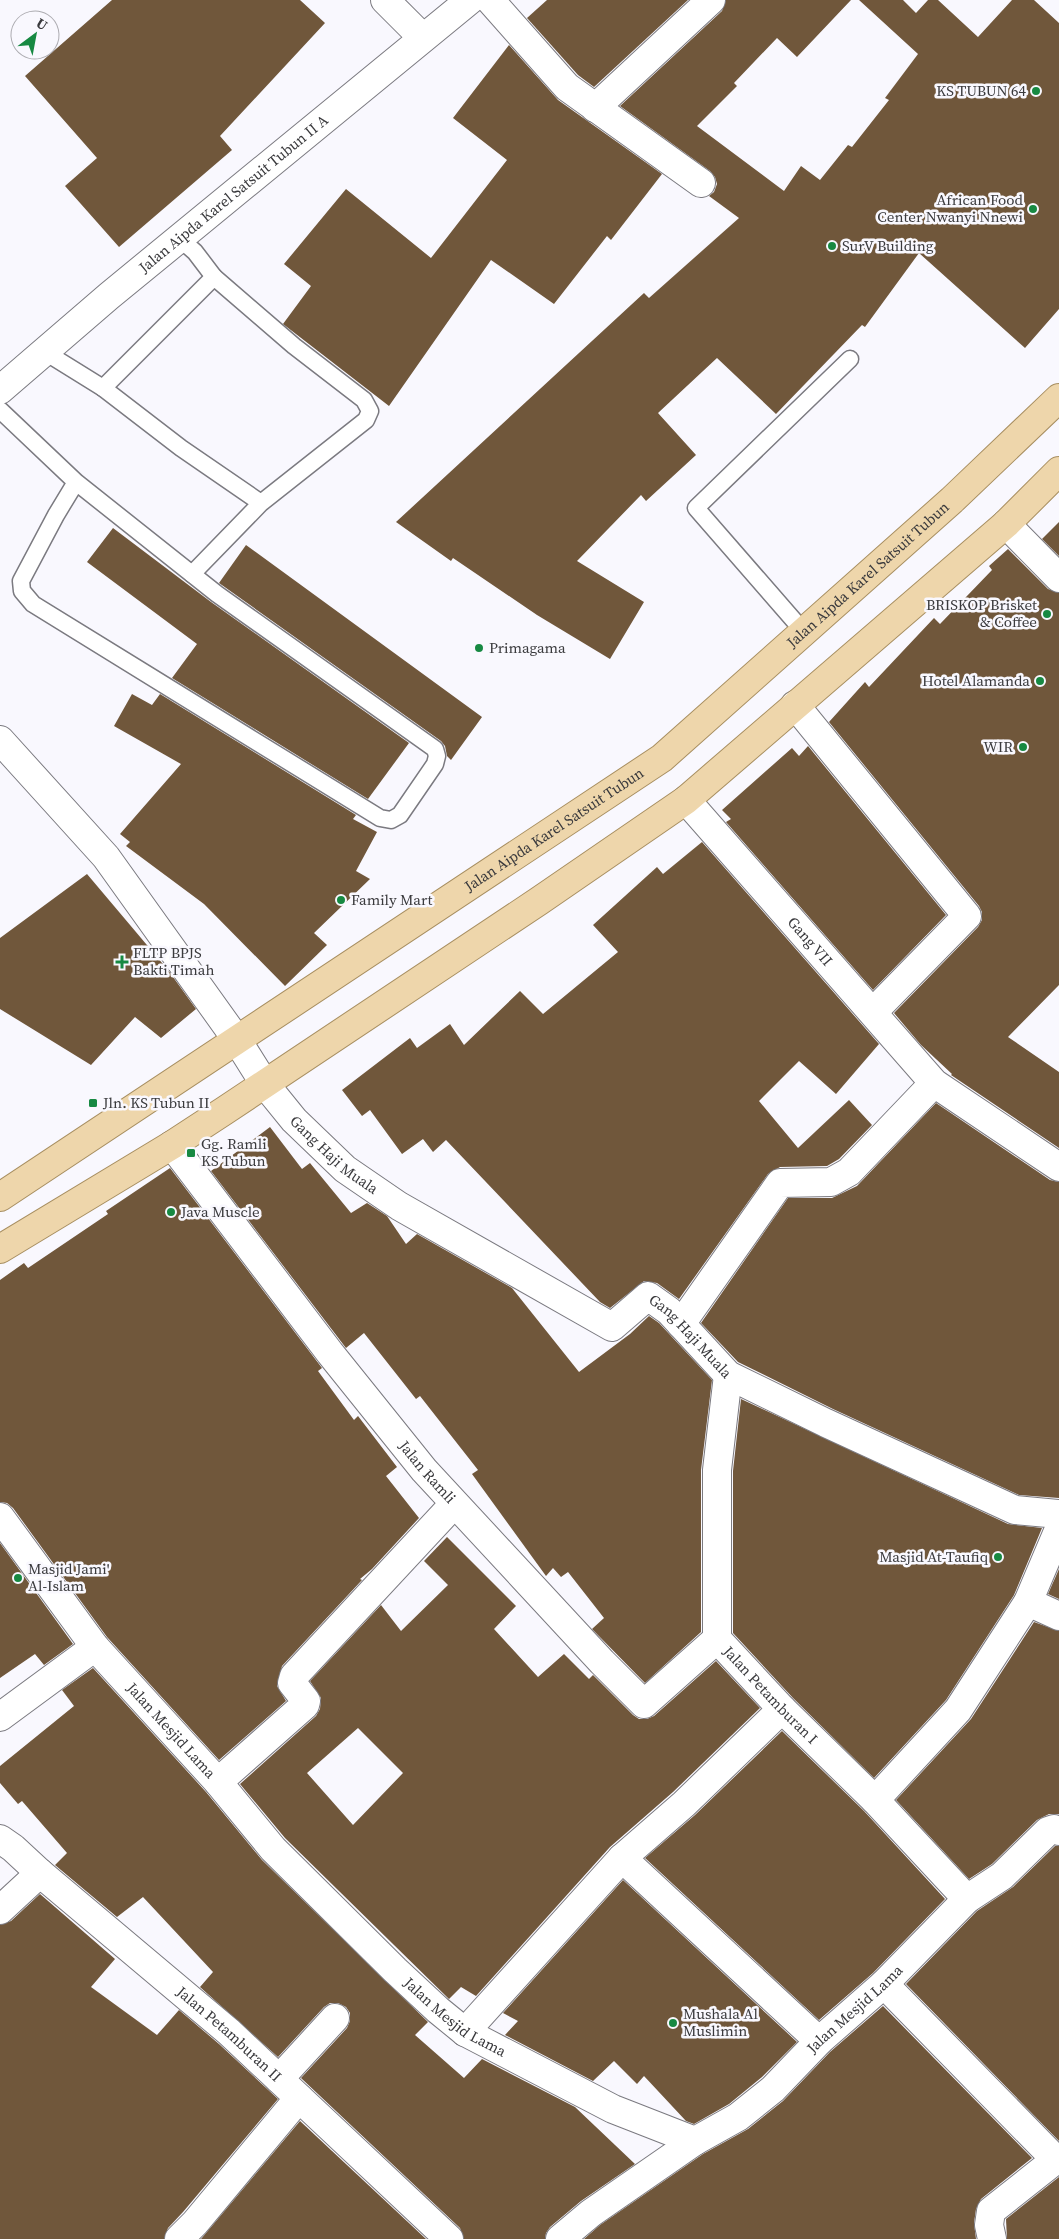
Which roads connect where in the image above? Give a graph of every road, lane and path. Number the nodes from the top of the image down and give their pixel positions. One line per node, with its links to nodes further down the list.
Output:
1 (385, 0): 5 (street)
2 (470, 0): 5 (street, Jalan Aipda Karel Satsuit Tubun II A)
3 (490, 0): 6 (street)
4 (711, 0): 6 (street)
5 (422, 37): 8 (street, Jalan Aipda Karel Satsuit Tubun II A)
6 (595, 108): 7 (street)
7 (701, 183)
8 (179, 238): 9 (lane); 10 (street, Jalan Aipda Karel Satsuit Tubun II A)
9 (214, 278): 12 (lane); 18 (lane)
10 (46, 352): 12 (lane); 13 (street, Jalan Aipda Karel Satsuit Tubun II A)
11 (850, 359): 22 (lane)
12 (103, 388): 18 (lane)
13 (0, 390)
14 (1059, 398): 22 (main road, Jalan Aipda Karel Satsuit Tubun)
15 (0, 410): 17 (lane)
16 (1059, 471): 19 (main road)
17 (76, 482): 20 (lane); 20 (lane)
18 (261, 503): 20 (lane)
19 (1006, 524): 21 (street); 23 (main road)
20 (192, 574)
21 (1059, 578)
22 (804, 632): 27 (main road, Jalan Aipda Karel Satsuit Tubun)
23 (795, 705): 25 (main road); 26 (street)
24 (0, 740): 27 (street)
25 (686, 800): 26 (street, Gang VII); 28 (main road)
26 (873, 1012): 29 (street, Gang VII)
27 (237, 1040): 28 (street); 32 (main road, Jalan Aipda Karel Satsuit Tubun)
28 (264, 1083): 30 (main road); 34 (street, Gang Haji Muala)
29 (934, 1083): 31 (street, Gang VII); 34 (street)
30 (172, 1145): 33 (main road); 36 (street, Jalan Ramli)
31 (1059, 1167)
32 (0, 1197)
33 (0, 1248)
34 (681, 1324): 35 (street, Gang Haji Muala)
35 (728, 1375): 37 (street, Gang Haji Muala); 42 (street, Jalan Petamburan I)
36 (454, 1504): 42 (street, Jalan Ramli); 46 (street)
37 (1059, 1514)
38 (0, 1517): 43 (street, Jalan Mesjid Lama)
39 (1059, 1529): 40 (street)
40 (1028, 1602): 41 (street); 47 (street)
41 (1059, 1616)
42 (717, 1639): 44 (street, Jalan Petamburan I)
43 (95, 1647): 45 (street); 46 (street, Jalan Mesjid Lama)
44 (782, 1709): 47 (street, Jalan Petamburan I); 50 (street)
45 (0, 1717)
46 (218, 1782): 56 (street, Jalan Mesjid Lama)
47 (875, 1800): 52 (street, Jalan Petamburan I)
48 (1057, 1828): 52 (street, Jalan Mesjid Lama)
49 (0, 1839): 51 (street, Jalan Petamburan II)
50 (622, 1858): 56 (street); 57 (street)
51 (40, 1873): 53 (street); 58 (street, Jalan Petamburan II)
52 (967, 1899): 54 (street, Jalan Mesjid Lama)
53 (0, 1910)
54 (884, 1984): 57 (street, Jalan Mesjid Lama); 61 (street)
55 (335, 2018): 58 (street)
56 (464, 2032): 60 (street, Jalan Mesjid Lama)
57 (819, 2041): 60 (street, Jalan Mesjid Lama)
58 (279, 2079): 59 (street, Jalan Petamburan II)
59 (299, 2098): 62 (street); 63 (street, Jalan Petamburan II)
60 (695, 2141): 64 (street)
61 (1057, 2159): 65 (street)
62 (179, 2239)
63 (449, 2239)
64 (560, 2239)
65 (992, 2239)

